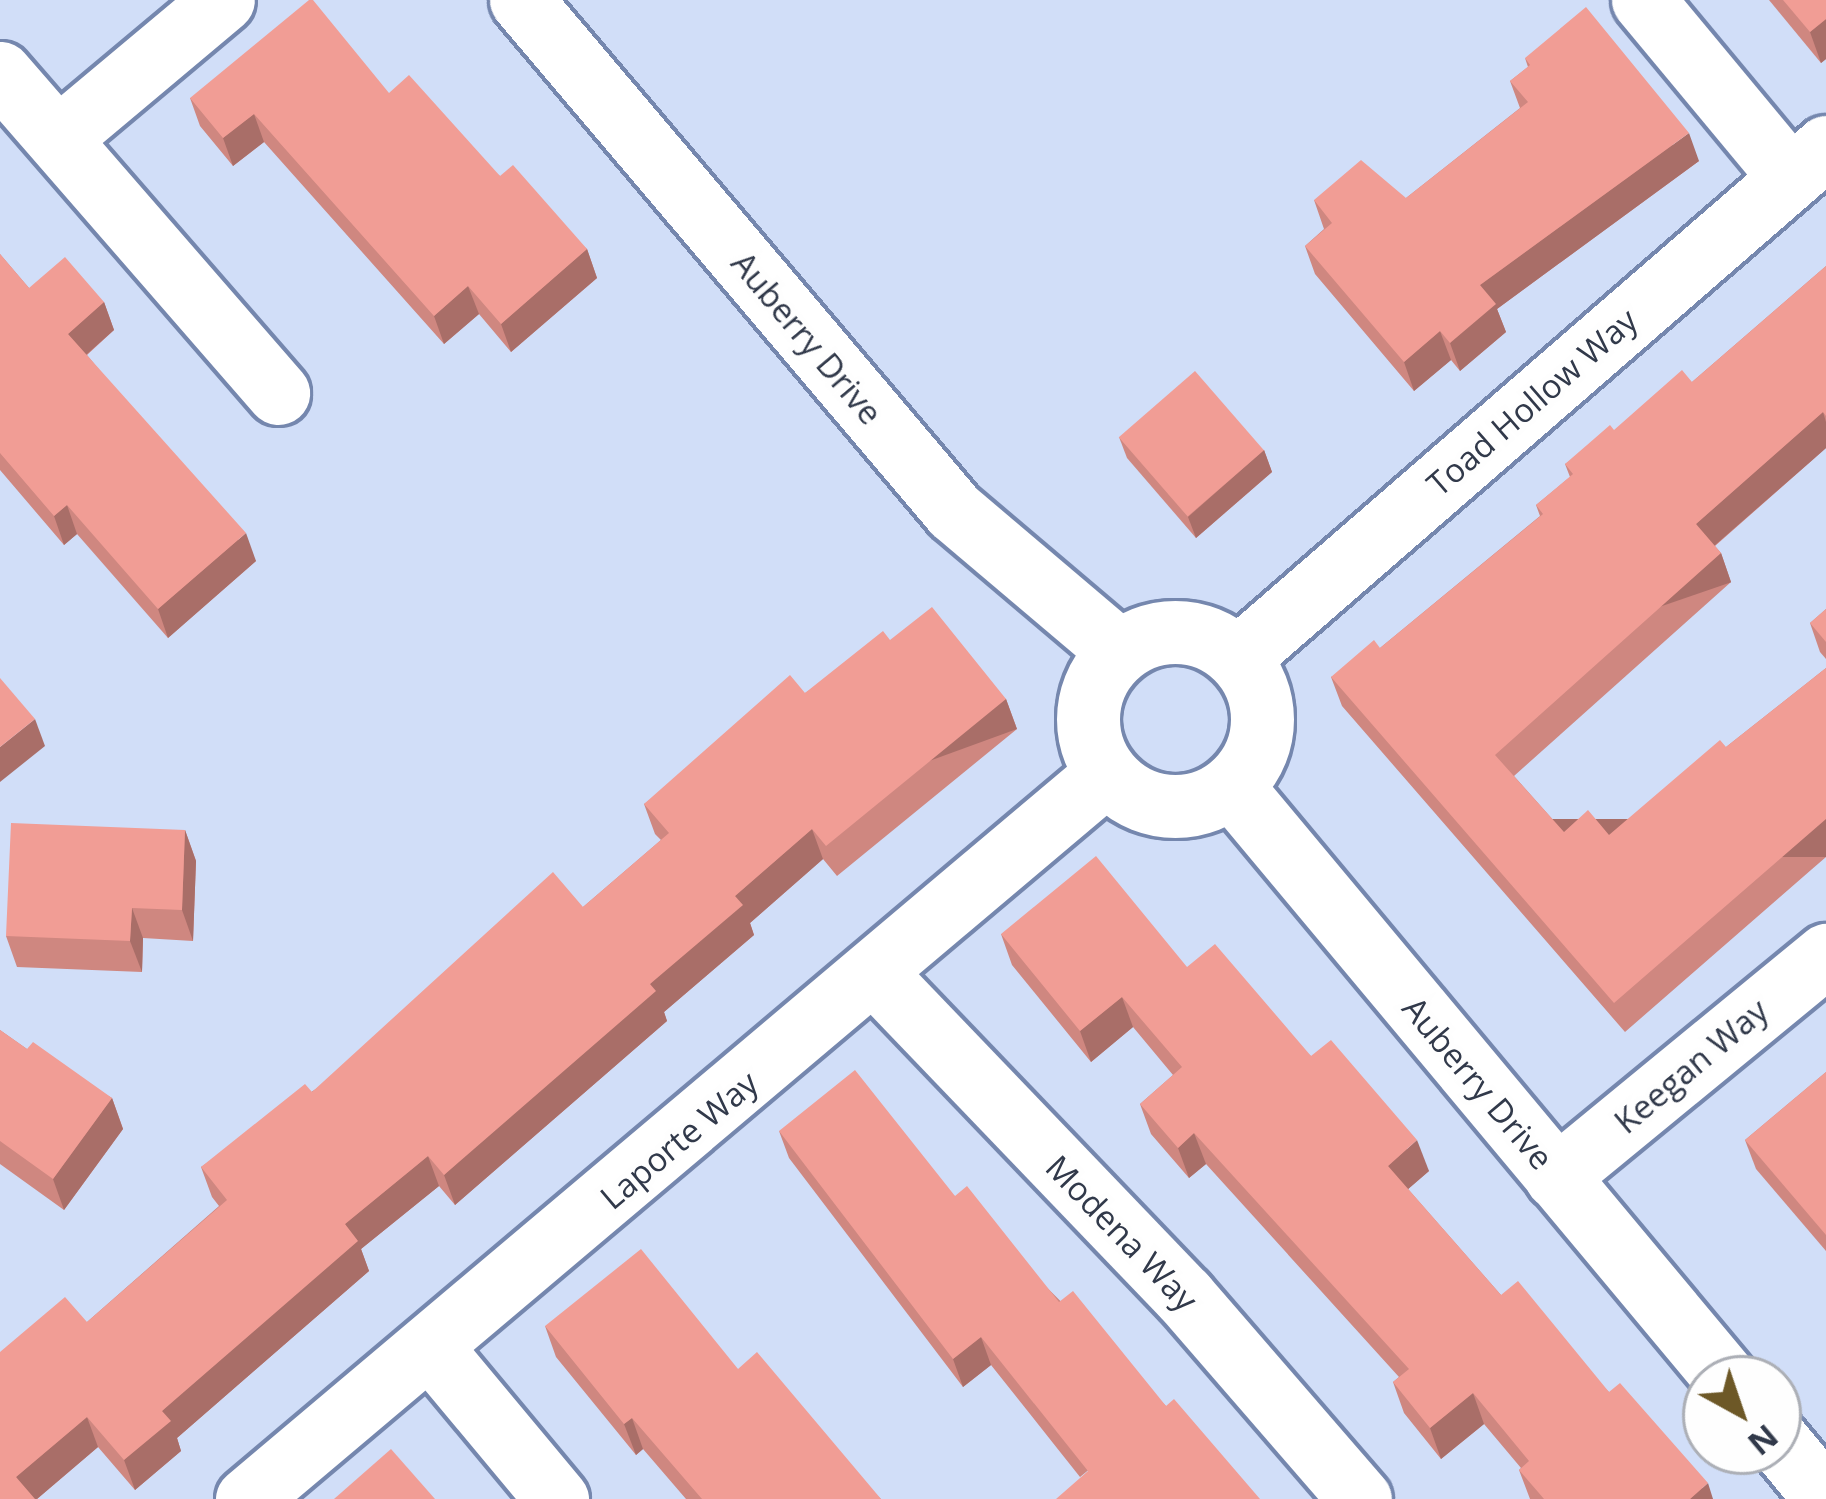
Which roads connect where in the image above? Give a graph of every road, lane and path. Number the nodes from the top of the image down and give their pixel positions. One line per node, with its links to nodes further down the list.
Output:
1 (223, 0): 5 (street)
2 (521, 0): 8 (street, Auberry Drive)
3 (1643, 0): 6 (street)
4 (0, 74): 5 (street)
5 (62, 135): 7 (street)
6 (1808, 162): 9 (street, Toad Hollow Way)
7 (278, 393)
8 (1119, 651): 9 (street); 10 (street)
9 (1239, 658): 11 (street)
10 (1106, 774): 11 (street); 13 (street, Laporte Way)
11 (1231, 786): 14 (street, Auberry Drive)
12 (1826, 955): 14 (street, Keegan Way)
13 (876, 975): 15 (street, Laporte Way); 21 (street, Modena Way)
14 (1556, 1177): 16 (street, Auberry Drive)
15 (431, 1348): 19 (street, Laporte Way); 20 (street)
16 (1706, 1355)
17 (1802, 1470): 18 (street)
18 (1826, 1498)
19 (247, 1499)
20 (557, 1499)
21 (1360, 1499)

